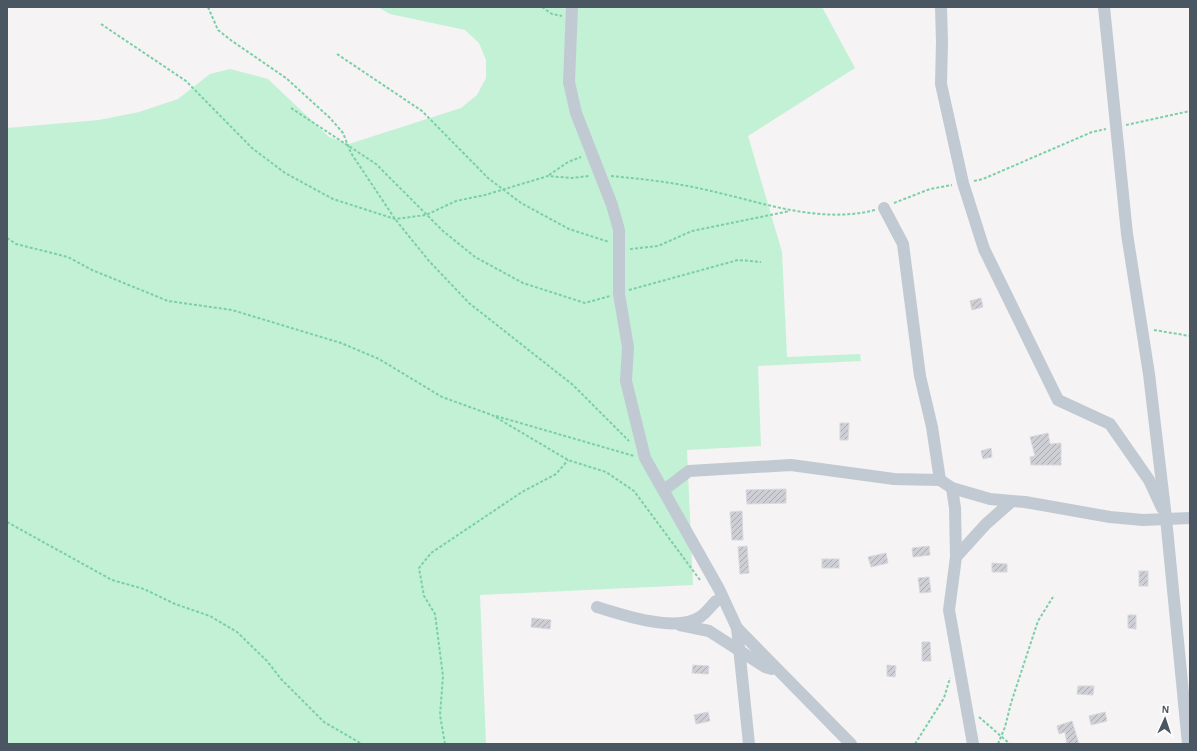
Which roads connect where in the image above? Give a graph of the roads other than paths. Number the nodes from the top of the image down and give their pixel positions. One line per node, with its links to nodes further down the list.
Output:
1 (941, 7): 9 (street)
2 (1104, 7): 9 (street)
3 (572, 12): 7 (street)
4 (884, 208): 5 (street)
5 (940, 480): 6 (street); 7 (street)
6 (952, 488): 8 (street); 11 (street)
7 (664, 490): 15 (street)
8 (1011, 502): 9 (street); 11 (street)
9 (1166, 518): 10 (street); 21 (street)
10 (1190, 518)
11 (956, 557): 20 (street)
12 (716, 601): 14 (street)
13 (597, 607): 14 (street)
14 (675, 623): 16 (street)
15 (737, 628): 16 (street); 17 (street)
16 (739, 649): 17 (street); 18 (street)
17 (778, 671): 19 (street)
18 (749, 744)
19 (851, 744)
20 (973, 744)
21 (1188, 744)

